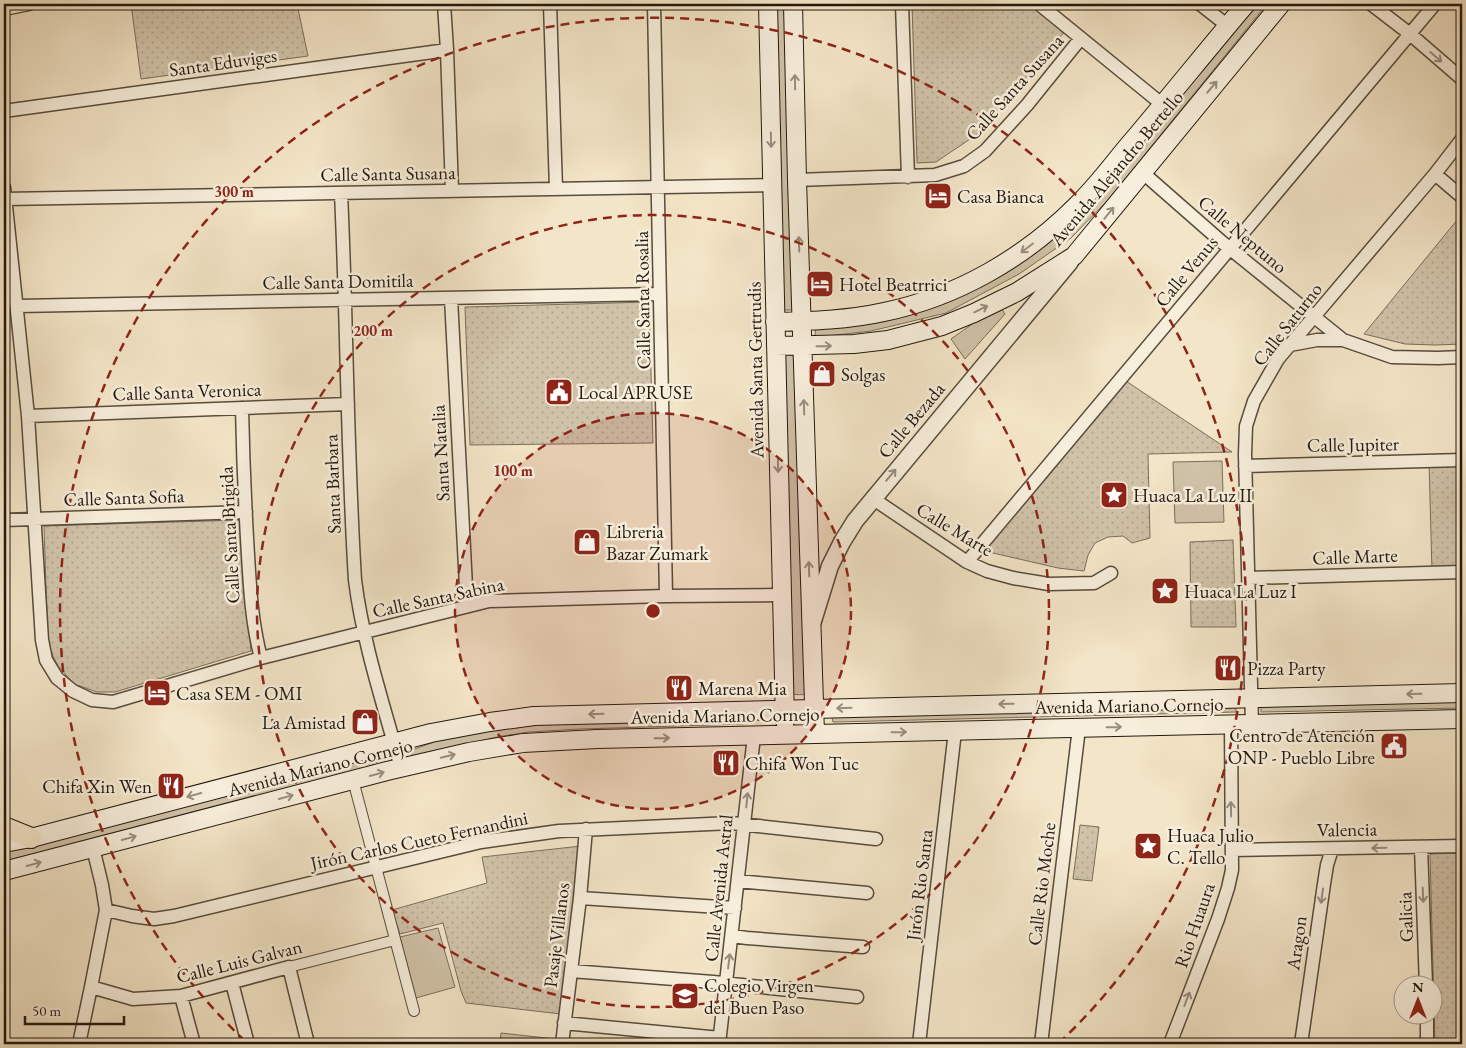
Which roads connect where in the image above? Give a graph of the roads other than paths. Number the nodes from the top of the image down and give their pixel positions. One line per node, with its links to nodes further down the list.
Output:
1 (29, 4): 14 (street)
2 (444, 4): 18 (street)
3 (550, 4): 29 (street)
4 (654, 4): 28 (street, Calle Santa Rosalia)
5 (768, 4): 27 (main road, Avenida Santa Gertrudis, one-way to 27)
6 (793, 4): 26 (main road, one-way to 6)
7 (902, 4): 25 (street)
8 (1039, 4): 17 (street)
9 (1200, 4): 15 (street)
10 (1246, 4): 15 (main road, Avenida Alejandro Bertello)
11 (1281, 4): 23 (main road, Avenida Alejandro Bertello, one-way to 11)
12 (1371, 4): 16 (street)
13 (1435, 4): 16 (street, Calle Venus)
14 (4, 9)
15 (1228, 26): 20 (main road, Avenida Alejandro Bertello)
16 (1410, 34): 19 (street, one-way to 19); 34 (street, Calle Venus)
17 (1081, 38): 20 (street); 25 (street, Calle Santa Susana)
18 (447, 50): 21 (street, Santa Eduviges); 30 (street)
19 (1462, 79)
20 (1162, 105): 41 (main road, Avenida Alejandro Bertello, one-way to 41)
21 (4, 111)
22 (1462, 139): 24 (street, Calle Saturno)
23 (1142, 172): 34 (street, Calle Neptuno); 35 (main road, Avenida Alejandro Bertello, one-way to 23)
24 (1435, 174): 33 (street); 40 (street, Calle Saturno)
25 (908, 177): 26 (street, Calle Santa Susana)
26 (797, 180): 41 (main road, one-way to 26)
27 (772, 185): 28 (street, Calle Santa Susana); 42 (main road, Avenida Santa Gertrudis)
28 (658, 187): 29 (street, Calle Santa Susana); 36 (street, Calle Santa Rosalia)
29 (556, 189): 30 (street, Calle Santa Susana)
30 (452, 191): 32 (street, Calle Santa Susana)
31 (4, 193): 32 (street, Calle Santa Susana); 39 (street)
32 (342, 193): 38 (street, Santa Barbara)
33 (1462, 197)
34 (1230, 248): 40 (street, Calle Neptuno); 57 (street, Calle Venus)
35 (1074, 256): 46 (main road, Avenida Alejandro Bertello, one-way to 35); 53 (street, Calle Bezada, one-way to 35)
36 (660, 294): 37 (street, Calle Santa Domitila); 62 (street, Calle Santa Rosalia)
37 (451, 298): 38 (street, Calle Santa Domitila); 63 (street, Santa Natalia)
38 (346, 300): 39 (street, Calle Santa Domitila); 48 (street, Santa Barbara)
39 (17, 306): 50 (street)
40 (1315, 317): 43 (street, Calle Neptuno); 44 (street, Calle Saturno)
41 (801, 321): 42 (main road, Avenida Alejandro Bertello); 46 (main road)
42 (775, 322): 45 (main road, Avenida Santa Gertrudis)
43 (1343, 340): 44 (street); 47 (street, Calle Neptuno)
44 (1290, 345): 52 (street, Calle Saturno)
45 (776, 346): 46 (main road, Avenida Alejandro Bertello); 61 (main road, Avenida Santa Gertrudis, one-way to 61)
46 (802, 346): 64 (main road, one-way to 46)
47 (1462, 358)
48 (348, 404): 49 (street, Calle Santa Veronica); 65 (street, Santa Barbara)
49 (242, 408): 50 (street, Calle Santa Veronica); 54 (street, Calle Santa Brigida)
50 (28, 416): 55 (street)
51 (1462, 460): 52 (street, Calle Jupiter)
52 (1245, 466): 60 (street, Calle Saturno)
53 (872, 498): 57 (street, Calle Marte); 64 (street, Calle Bezada)
54 (246, 512): 55 (street, Calle Santa Sofia); 66 (street, Calle Santa Brigida)
55 (34, 519): 56 (street, Calle Santa Sofia); 66 (street, Calle Santa Sabina)
56 (4, 520)
57 (967, 562): 59 (street, Calle Marte)
58 (1462, 572): 60 (street, Calle Marte)
59 (1111, 573)
60 (1249, 578): 68 (street, Calle Saturno)
61 (781, 595): 62 (street, Calle Santa Sabina); 70 (main road, Avenida Santa Gertrudis)
62 (666, 596): 63 (street, Calle Santa Sabina)
63 (467, 606): 65 (street, Calle Santa Sabina)
64 (812, 628): 69 (main road)
65 (364, 632): 66 (street, Calle Santa Sabina); 79 (street, Santa Barbara)
66 (261, 658)
67 (1462, 692): 68 (main road, Avenida Mariano Cornejo, one-way to 68)
68 (1252, 698): 69 (main road, Avenida Mariano Cornejo, one-way to 69); 73 (street, Calle Saturno)
69 (814, 708): 70 (main road, Avenida Mariano Cornejo); 76 (main road)
70 (784, 709): 77 (main road, Avenida Santa Gertrudis); 79 (main road, Avenida Mariano Cornejo, one-way to 79)
71 (1462, 719): 73 (main road, Avenida Mariano Cornejo)
72 (1231, 724): 73 (main road, Avenida Mariano Cornejo); 74 (main road, Avenida Mariano Cornejo, one-way to 72); 92 (street, Rio Huaura, one-way to 72)
73 (1252, 724)
74 (1078, 728): 75 (main road, Avenida Mariano Cornejo); 121 (street, Calle Rio Moche)
75 (955, 731): 76 (main road, Avenida Mariano Cornejo, one-way to 75); 120 (street, Jirón Rio Santa)
76 (815, 734): 77 (main road, Avenida Mariano Cornejo)
77 (785, 735): 78 (main road, Avenida Mariano Cornejo)
78 (754, 736): 80 (main road, Avenida Mariano Cornejo, one-way to 78); 82 (street, Calle Avenida Astral, one-way to 78)
79 (394, 742): 80 (street, Santa Barbara); 85 (main road, Avenida Mariano Cornejo, one-way to 85)
80 (401, 768): 81 (main road, Avenida Mariano Cornejo, one-way to 80)
81 (353, 780): 90 (main road, Avenida Mariano Cornejo, one-way to 81); 93 (street)
82 (744, 825): 84 (street, Jirón Carlos Cueto Fernandini); 86 (street, Jirón Carlos Cueto Fernandini); 95 (street, Calle Avenida Astral)
83 (4, 827): 85 (main road)
84 (586, 830): 93 (street, Jirón Carlos Cueto Fernandini); 97 (street, Pasaje Villanos)
85 (31, 838): 87 (main road, Avenida Mariano Cornejo)
86 (876, 839)
87 (4, 843)
88 (1462, 846): 89 (street, Valencia)
89 (1421, 847): 91 (street, Valencia, one-way to 91); 105 (street, Galicia, one-way to 105)
90 (93, 848): 94 (main road, Avenida Mariano Cornejo, one-way to 90); 99 (street)
91 (1332, 848): 92 (street, Valencia); 123 (street, Aragon, one-way to 123)
92 (1232, 850): 122 (street, Rio Huaura, one-way to 92)
93 (376, 867): 99 (street, Jirón Carlos Cueto Fernandini); 101 (street)
94 (4, 871)
95 (738, 881): 96 (street); 98 (street, Calle Avenida Astral)
96 (867, 892)
97 (580, 898): 98 (street); 104 (street, Pasaje Villanos)
98 (735, 908): 100 (street, Calle Avenida Astral)
99 (106, 910): 108 (street)
100 (732, 936): 102 (street); 107 (street, Calle Avenida Astral, one-way to 100)
101 (395, 940): 103 (street, Calle Luis Galvan); 111 (street)
102 (863, 947)
103 (289, 967): 106 (street, Calle Luis Galvan); 118 (street)
104 (571, 971): 107 (street); 112 (street, Pasaje Villanos)
105 (1426, 976)
106 (232, 983): 109 (street, Calle Luis Galvan); 117 (street)
107 (726, 983): 110 (street); 114 (street, Calle Avenida Astral)
108 (92, 988): 109 (street, Calle Luis Galvan); 115 (street)
109 (182, 996): 116 (street)
110 (857, 997)
111 (414, 1011)
112 (564, 1023): 114 (street); 119 (street, Pasaje Villanos)
113 (1427, 1026): 124 (street)
114 (720, 1041)
115 (79, 1044)
116 (194, 1044)
117 (248, 1044)
118 (308, 1044)
119 (562, 1044)
120 (919, 1044)
121 (1041, 1044)
122 (1170, 1044)
123 (1301, 1044)
124 (1428, 1044)

